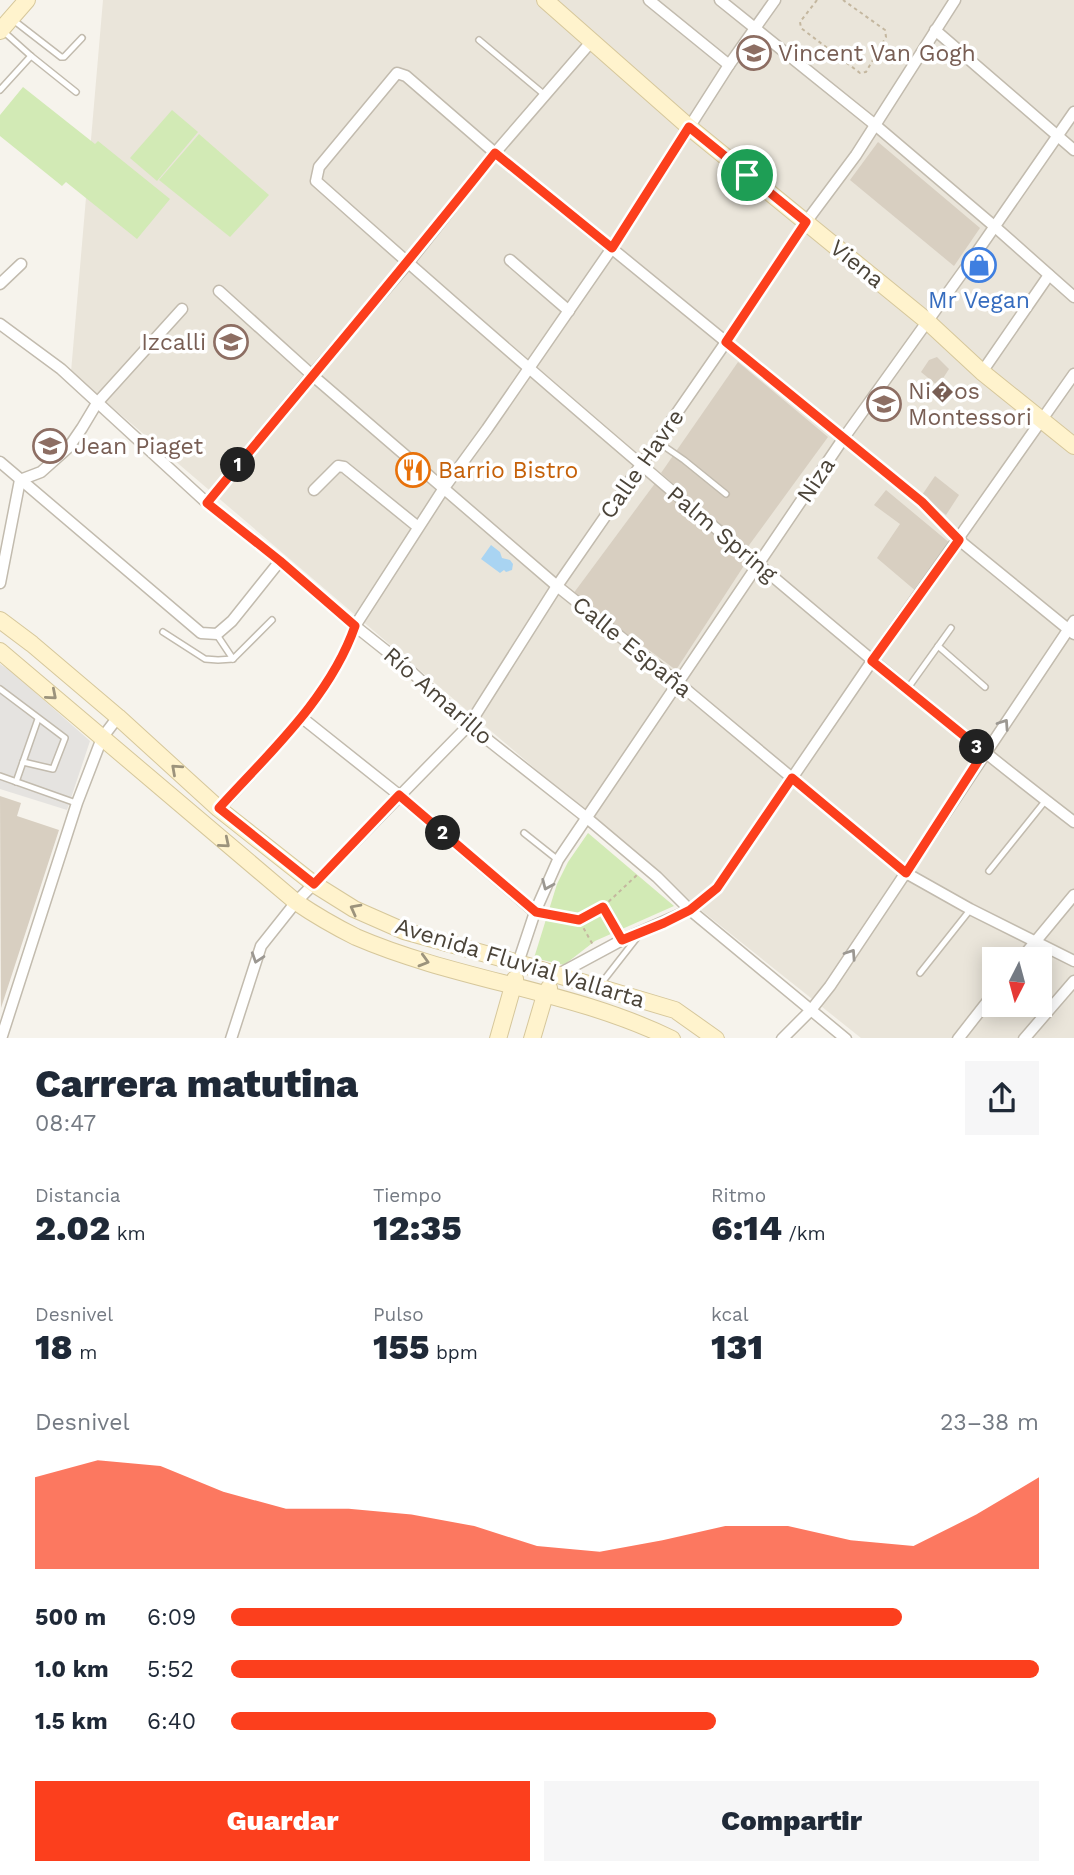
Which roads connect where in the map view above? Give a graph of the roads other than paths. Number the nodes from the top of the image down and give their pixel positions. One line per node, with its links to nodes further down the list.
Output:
1 (27, 0): 7 (street)
2 (545, 0): 12 (street, Viena)
3 (649, 0): 14 (street)
4 (720, 0): 8 (street)
5 (775, 0): 8 (street)
6 (956, 0): 9 (street, Calle Havre)
7 (4, 26): 10 (lane); 13 (lane)
8 (754, 29): 14 (street); 19 (street)
9 (935, 30): 19 (street, Calle Havre); 21 (street)
10 (82, 38)
11 (479, 40): 17 (lane)
12 (592, 42): 17 (street); 20 (street, Viena)
13 (31, 56): 15 (lane); 16 (lane)
14 (729, 65): 20 (street)
15 (0, 90)
16 (76, 92)
17 (546, 96): 23 (street)
18 (1074, 112): 21 (street, Niza)
19 (874, 124): 24 (street, Calle Havre); 25 (street)
20 (689, 127): 24 (street, Viena); 26 (street)
21 (1057, 136): 22 (street); 25 (street, Niza)
22 (1074, 150)
23 (495, 153): 26 (street); 28 (street); 28 (street, Palm Spring)
24 (806, 222): 36 (street, Viena); 38 (street, Calle Havre)
25 (994, 226): 30 (street); 36 (street, Niza)
26 (612, 248): 35 (street); 38 (street)
27 (510, 260): 35 (street)
28 (408, 263): 39 (street, Palm Spring); 42 (street)
29 (21, 264): 31 (street)
30 (1049, 275): 33 (street); 40 (street)
31 (0, 284)
32 (219, 290): 42 (street, Calle España)
33 (1074, 297)
34 (181, 309): 43 (street)
35 (569, 311): 39 (street)
36 (926, 321): 40 (street, Viena); 45 (street, Niza)
37 (0, 324): 43 (street, Río Amarillo)
38 (726, 342): 45 (street); 46 (street, Calle Havre)
39 (528, 368): 49 (street, Palm Spring); 51 (street)
40 (982, 372): 44 (street, Viena)
41 (1074, 373): 44 (street)
42 (312, 375): 51 (street, Calle España); 54 (street)
43 (97, 403): 50 (street); 54 (street, Río Amarillo)
44 (1041, 419): 47 (street, Viena); 56 (street)
45 (843, 439): 56 (street); 58 (street, Niza)
46 (657, 442): 49 (street, Calle Havre); 53 (lane)
47 (1074, 446)
48 (0, 462): 50 (street)
49 (641, 466): 58 (street, Palm Spring); 60 (street, Calle Havre)
50 (20, 480): 59 (street); 67 (street)
51 (444, 488): 55 (street); 60 (street, Calle España)
52 (314, 491): 55 (street)
53 (726, 494)
54 (207, 503): 57 (street, Río Amarillo)
55 (418, 527): 63 (street)
56 (959, 540): 65 (street); 71 (street)
57 (280, 561): 63 (street, Río Amarillo); 67 (street)
58 (759, 565): 71 (street, Palm Spring); 72 (street, Niza)
59 (0, 583)
60 (557, 586): 72 (street, Calle España); 79 (street, Calle Havre)
61 (0, 620): 76 (street, Avenida Fluvial Vallarta)
62 (272, 620): 70 (lane)
63 (355, 626): 77 (street); 79 (street, Río Amarillo)
64 (951, 628): 68 (lane)
65 (1072, 628): 81 (street, one-way to 65)
66 (163, 632): 70 (lane)
67 (217, 634): 70 (lane)
68 (938, 646): 73 (lane); 75 (lane)
69 (0, 651): 80 (street, Avenida Fluvial Vallarta, one-way to 80)
70 (233, 659)
71 (872, 661): 75 (street, Palm Spring); 84 (street)
72 (677, 682): 84 (street, Calle España); 90 (street, Niza)
73 (985, 687)
74 (0, 689): 78 (lane)
75 (907, 690): 81 (street, Palm Spring)
76 (118, 717): 80 (street); 89 (street, Avenida Fluvial Vallarta, one-way to 76)
77 (301, 717): 86 (street); 89 (street)
78 (37, 719): 82 (lane); 82 (lane)
79 (469, 725): 86 (street, Calle Havre); 90 (street, Río Amarillo)
80 (102, 738): 88 (street); 98 (street, Avenida Fluvial Vallarta, one-way to 98)
81 (984, 752): 87 (street, Palm Spring); 95 (street)
82 (23, 762): 85 (lane)
83 (0, 776): 85 (lane)
84 (792, 778): 95 (street, Calle España); 100 (street)
85 (16, 782): 88 (lane)
86 (399, 795): 96 (street, Calle Havre); 101 (street)
87 (1046, 800): 91 (street, Palm Spring); 94 (lane)
88 (77, 803): 115 (street)
89 (219, 808): 96 (street, Avenida Fluvial Vallarta)
90 (587, 818): 93 (street, Niza); 100 (street, Río Amarillo)
91 (1074, 822)
92 (524, 833): 93 (lane)
93 (558, 860): 101 (street, Niza, one-way to 101)
94 (989, 870)
95 (906, 873): 99 (street, Calle España); 114 (street, one-way to 95)
96 (314, 884): 98 (street, Calle Havre); 106 (street, Avenida Fluvial Vallarta, one-way to 96)
97 (1074, 895): 103 (street)
98 (296, 902): 111 (street, Avenida Fluvial Vallarta, one-way to 111); 116 (street, Calle Havre, one-way to 116)
99 (970, 909): 103 (street, Calle España); 107 (lane)
100 (690, 910): 102 (street); 114 (street, Río Amarillo)
101 (536, 912): 106 (street, Niza)
102 (641, 932): 108 (street); 110 (lane)
103 (1035, 942): 104 (street); 105 (street, Calle España)
104 (1031, 947)
105 (1074, 961)
106 (518, 962): 108 (street, Avenida Fluvial Vallarta); 111 (street)
107 (920, 974)
108 (557, 975): 110 (street, Avenida Fluvial Vallarta); 112 (street)
109 (1074, 981): 124 (street)
110 (598, 986): 120 (street, Avenida Fluvial Vallarta)
111 (513, 987): 112 (street, Avenida Fluvial Vallarta); 117 (street)
112 (545, 995): 118 (street); 119 (street, Avenida Fluvial Vallarta)
113 (982, 1008): 123 (street)
114 (811, 1010): 121 (street); 122 (street, Río Amarillo)
115 (1, 1038)
116 (231, 1038)
117 (498, 1038)
118 (532, 1038)
119 (672, 1038)
120 (716, 1038)
121 (782, 1038)
122 (846, 1038)
123 (958, 1038)
124 (1024, 1038)

